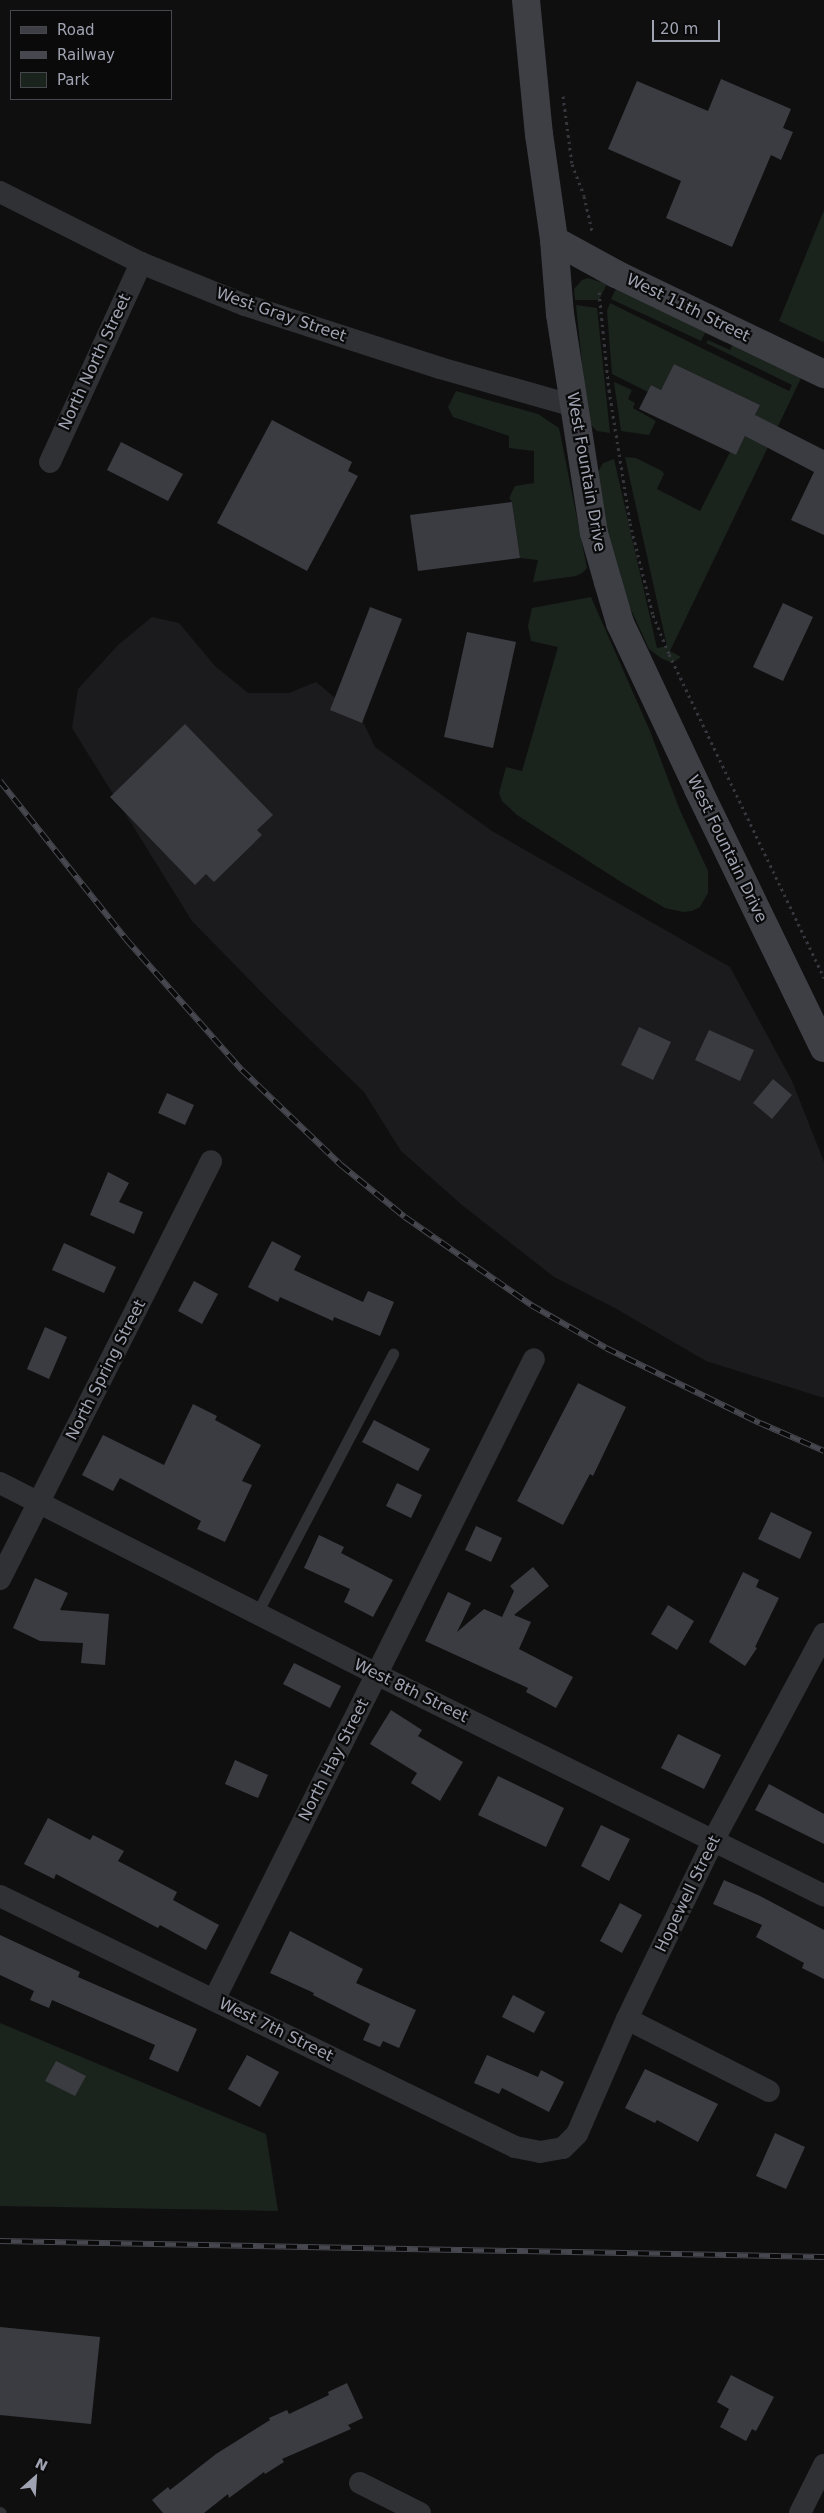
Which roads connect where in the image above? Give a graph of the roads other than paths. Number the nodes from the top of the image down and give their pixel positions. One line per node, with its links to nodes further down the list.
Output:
1 (526, 0): 3 (street, West Fountain Drive)
2 (0, 192): 4 (street, West Gray Street)
3 (554, 240): 5 (street, West 11th Street); 6 (street, West Fountain Drive)
4 (141, 263): 6 (street, West Gray Street); 7 (street, North North Street)
5 (824, 374)
6 (574, 406): 8 (street, West Fountain Drive)
7 (50, 462)
8 (824, 1048)
9 (211, 1161): 13 (street, North Spring Street)
10 (393, 1354): 15 (lane)
11 (534, 1359): 17 (street, North Hay Street)
12 (0, 1483): 13 (street, West 8th Street)
13 (39, 1502): 14 (street, North Spring Street); 15 (street, West 8th Street)
14 (0, 1579)
15 (257, 1613): 17 (street, West 8th Street)
16 (824, 1634): 18 (street, Hopewell Street)
17 (376, 1674): 18 (street, West 8th Street); 21 (street, North Hay Street)
18 (713, 1841): 19 (street, West 8th Street); 22 (street, Hopewell Street)
19 (824, 1895)
20 (0, 1896): 21 (street, West 7th Street)
21 (214, 2000): 24 (street, West 7th Street)
22 (627, 2019): 23 (street); 24 (street, Hopewell Street)
23 (769, 2091)
24 (554, 2150)
25 (824, 2465): 28 (street)
26 (360, 2483): 27 (street)
27 (420, 2513)
28 (800, 2513)

